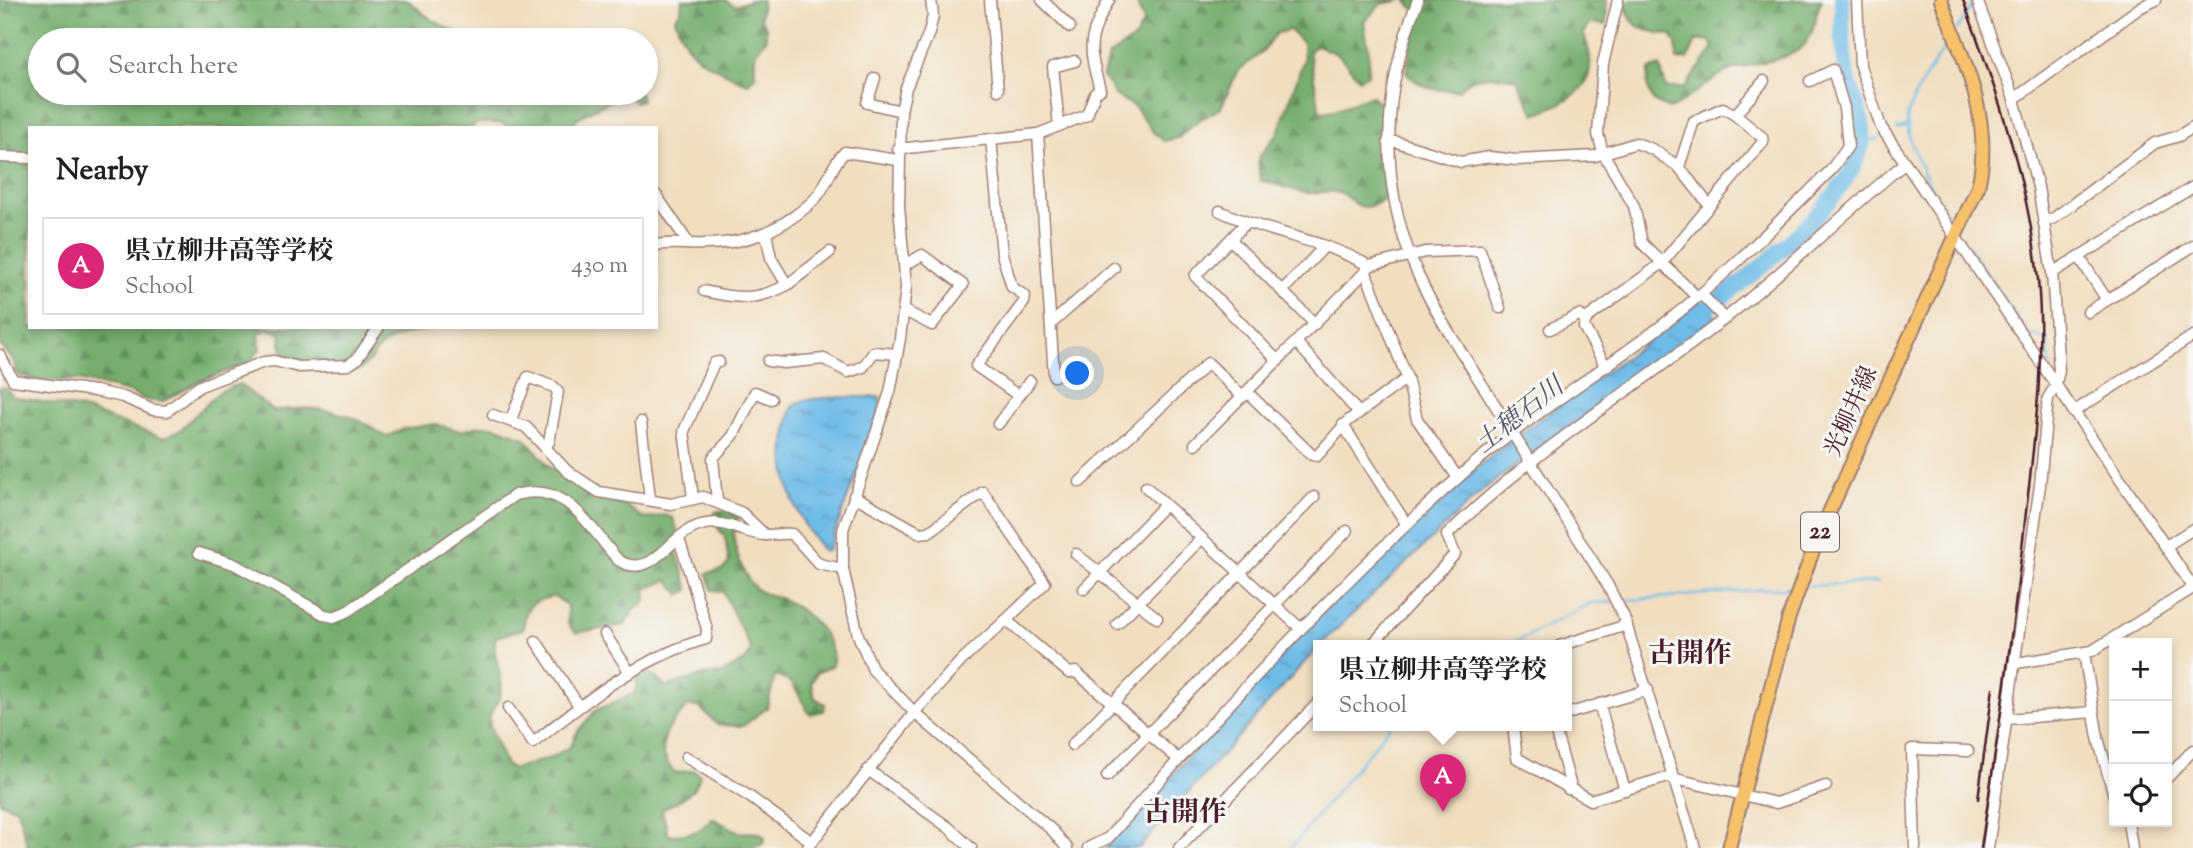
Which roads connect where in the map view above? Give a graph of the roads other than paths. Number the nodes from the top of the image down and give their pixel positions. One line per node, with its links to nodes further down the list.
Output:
1 (931, 0): 18 (street)
2 (990, 0): 16 (street)
3 (1042, 0): 11 (street)
4 (1109, 0): 20 (street)
5 (1418, 0): 24 (street)
6 (1618, 0): 26 (street)
7 (1857, 0): 30 (street)
8 (1941, 0): 38 (main road, 光柳井線 / 22)
9 (2155, 0): 17 (street)
10 (1980, 3): 17 (street)
11 (1070, 27)
12 (1075, 61): 20 (street)
13 (874, 78): 18 (street)
14 (1764, 81): 19 (street)
15 (1810, 81): 56 (street)
16 (998, 90)
17 (2014, 100): 36 (street)
18 (901, 111): 25 (street)
19 (1735, 115): 31 (street); 34 (street)
20 (1059, 126): 22 (street)
21 (2193, 127): 36 (street)
22 (1038, 134): 23 (street); 63 (street)
23 (991, 139): 25 (street); 80 (street)
24 (1388, 142): 26 (street); 46 (street)
25 (898, 149): 29 (street)
26 (1603, 153): 31 (street); 48 (street)
27 (0, 157): 28 (street)
28 (28, 159)
29 (898, 160): 39 (street); 49 (street)
30 (1904, 164): 38 (street); 61 (street)
31 (1679, 167): 34 (street)
32 (2191, 193): 47 (street)
33 (658, 198): 41 (street)
34 (1709, 205): 48 (street)
35 (1220, 211): 37 (street)
36 (2044, 222): 52 (street)
37 (1246, 223): 40 (street); 43 (street)
38 (1957, 231): 78 (street); 156 (main road, 光柳井線 / 22)
39 (766, 233): 41 (street); 53 (street)
40 (1231, 240): 55 (street); 72 (street)
41 (690, 244): 42 (street)
42 (658, 245)
43 (1324, 247): 51 (street); 55 (street)
44 (2193, 247): 57 (street)
45 (830, 252): 53 (street)
46 (1410, 255): 51 (street); 58 (street); 89 (street)
47 (2080, 258): 52 (street); 57 (street)
48 (1661, 264): 56 (street); 62 (street)
49 (905, 265): 59 (street); 59 (street)
50 (1114, 268): 63 (street)
51 (1368, 270): 64 (street); 76 (street)
52 (2052, 273): 78 (street)
53 (788, 285): 54 (street)
54 (704, 291)
55 (1282, 291): 64 (street)
56 (1701, 296): 61 (street); 74 (street)
57 (2107, 300): 60 (street)
58 (1500, 308)
59 (904, 310): 69 (street)
60 (2088, 312)
61 (1724, 317): 92 (street)
62 (1586, 319): 66 (street); 74 (street)
63 (1051, 324): 75 (street)
64 (1315, 324): 68 (street)
65 (378, 329): 70 (street)
66 (1550, 329)
67 (2193, 337): 83 (street)
68 (1297, 343): 72 (street); 82 (street)
69 (897, 354): 71 (street); 96 (street)
70 (0, 355)
71 (768, 361)
72 (1278, 361): 79 (street)
73 (719, 362): 98 (street)
74 (1606, 366): 89 (street)
75 (1054, 376)
76 (1407, 378): 82 (street); 93 (street)
77 (1030, 381): 80 (street)
78 (2055, 387): 83 (street); 128 (street)
79 (1245, 395): 88 (street); 90 (street); 94 (street)
80 (1019, 396): 87 (street)
81 (771, 399): 100 (street)
82 (1358, 412): 88 (street)
83 (2073, 412): 108 (street)
84 (493, 415): 85 (street)
85 (511, 419): 91 (street); 91 (street)
86 (641, 422): 99 (street)
87 (998, 424)
88 (1343, 425): 102 (street)
89 (1512, 434): 92 (street); 93 (street)
90 (1195, 444)
91 (545, 447): 99 (street)
92 (1530, 462): 121 (street); 124 (street)
93 (1458, 478): 102 (street)
94 (1080, 482)
95 (1146, 486): 101 (street)
96 (854, 496): 111 (street); 119 (street)
97 (1314, 497): 113 (street)
98 (693, 498): 99 (street); 100 (street)
99 (650, 499)
100 (717, 501): 105 (street)
101 (1165, 505): 107 (street); 112 (street)
102 (1407, 525): 122 (street)
103 (2193, 529): 108 (street)
104 (1347, 531): 117 (street)
105 (765, 535): 106 (street); 111 (street)
106 (679, 539): 109 (street); 129 (street)
107 (1202, 539): 113 (street); 116 (street)
108 (2166, 546): 114 (street)
109 (199, 553)
110 (1076, 554): 112 (street)
111 (843, 569): 138 (street)
112 (1099, 573): 115 (street); 116 (street)
113 (1240, 574): 117 (street); 131 (street)
114 (2193, 587): 127 (street)
115 (1084, 589)
116 (1137, 603): 118 (street); 120 (street)
117 (1275, 606): 122 (street); 142 (street)
118 (1157, 618)
119 (1006, 620): 131 (street); 138 (street)
120 (1117, 624)
121 (1627, 625): 126 (street); 130 (street)
122 (1300, 628): 147 (street)
123 (605, 634): 129 (street)
124 (1376, 640)
125 (536, 641): 133 (street)
126 (1572, 642)
127 (2084, 653): 128 (street); 137 (street)
128 (2016, 663): 139 (street)
129 (629, 671): 133 (street)
130 (1648, 690): 132 (street); 152 (street)
131 (1112, 702): 142 (street); 143 (street)
132 (1599, 704): 136 (street); 155 (street)
133 (579, 706): 134 (street)
134 (508, 708)
135 (1313, 708): 162 (street)
136 (1572, 712)
137 (2094, 712): 139 (street); 150 (street)
138 (916, 714): 148 (street); 160 (street)
139 (2008, 719): 166 (street)
140 (1517, 731): 154 (street)
141 (1555, 731): 154 (street)
142 (1148, 733): 147 (street); 151 (street)
143 (1072, 745)
144 (2193, 750): 149 (street)
145 (1968, 751): 165 (street)
146 (686, 757): 158 (street)
147 (1178, 759): 161 (street)
148 (868, 770): 158 (street); 159 (street)
149 (2172, 773)
150 (2109, 775)
151 (1107, 776)
152 (1675, 779): 155 (street); 156 (street); 163 (street)
153 (1826, 786): 156 (street)
154 (1568, 789): 155 (street)
155 (1625, 790)
156 (1741, 796): 164 (main road, 光柳井線 / 22)
157 (2129, 827): 167 (street)
158 (809, 845)
159 (971, 848)
160 (1067, 848)
161 (1088, 848)
162 (1179, 848)
163 (1695, 848)
164 (1728, 848)
165 (1915, 848)
166 (1988, 848)
167 (2132, 848)

